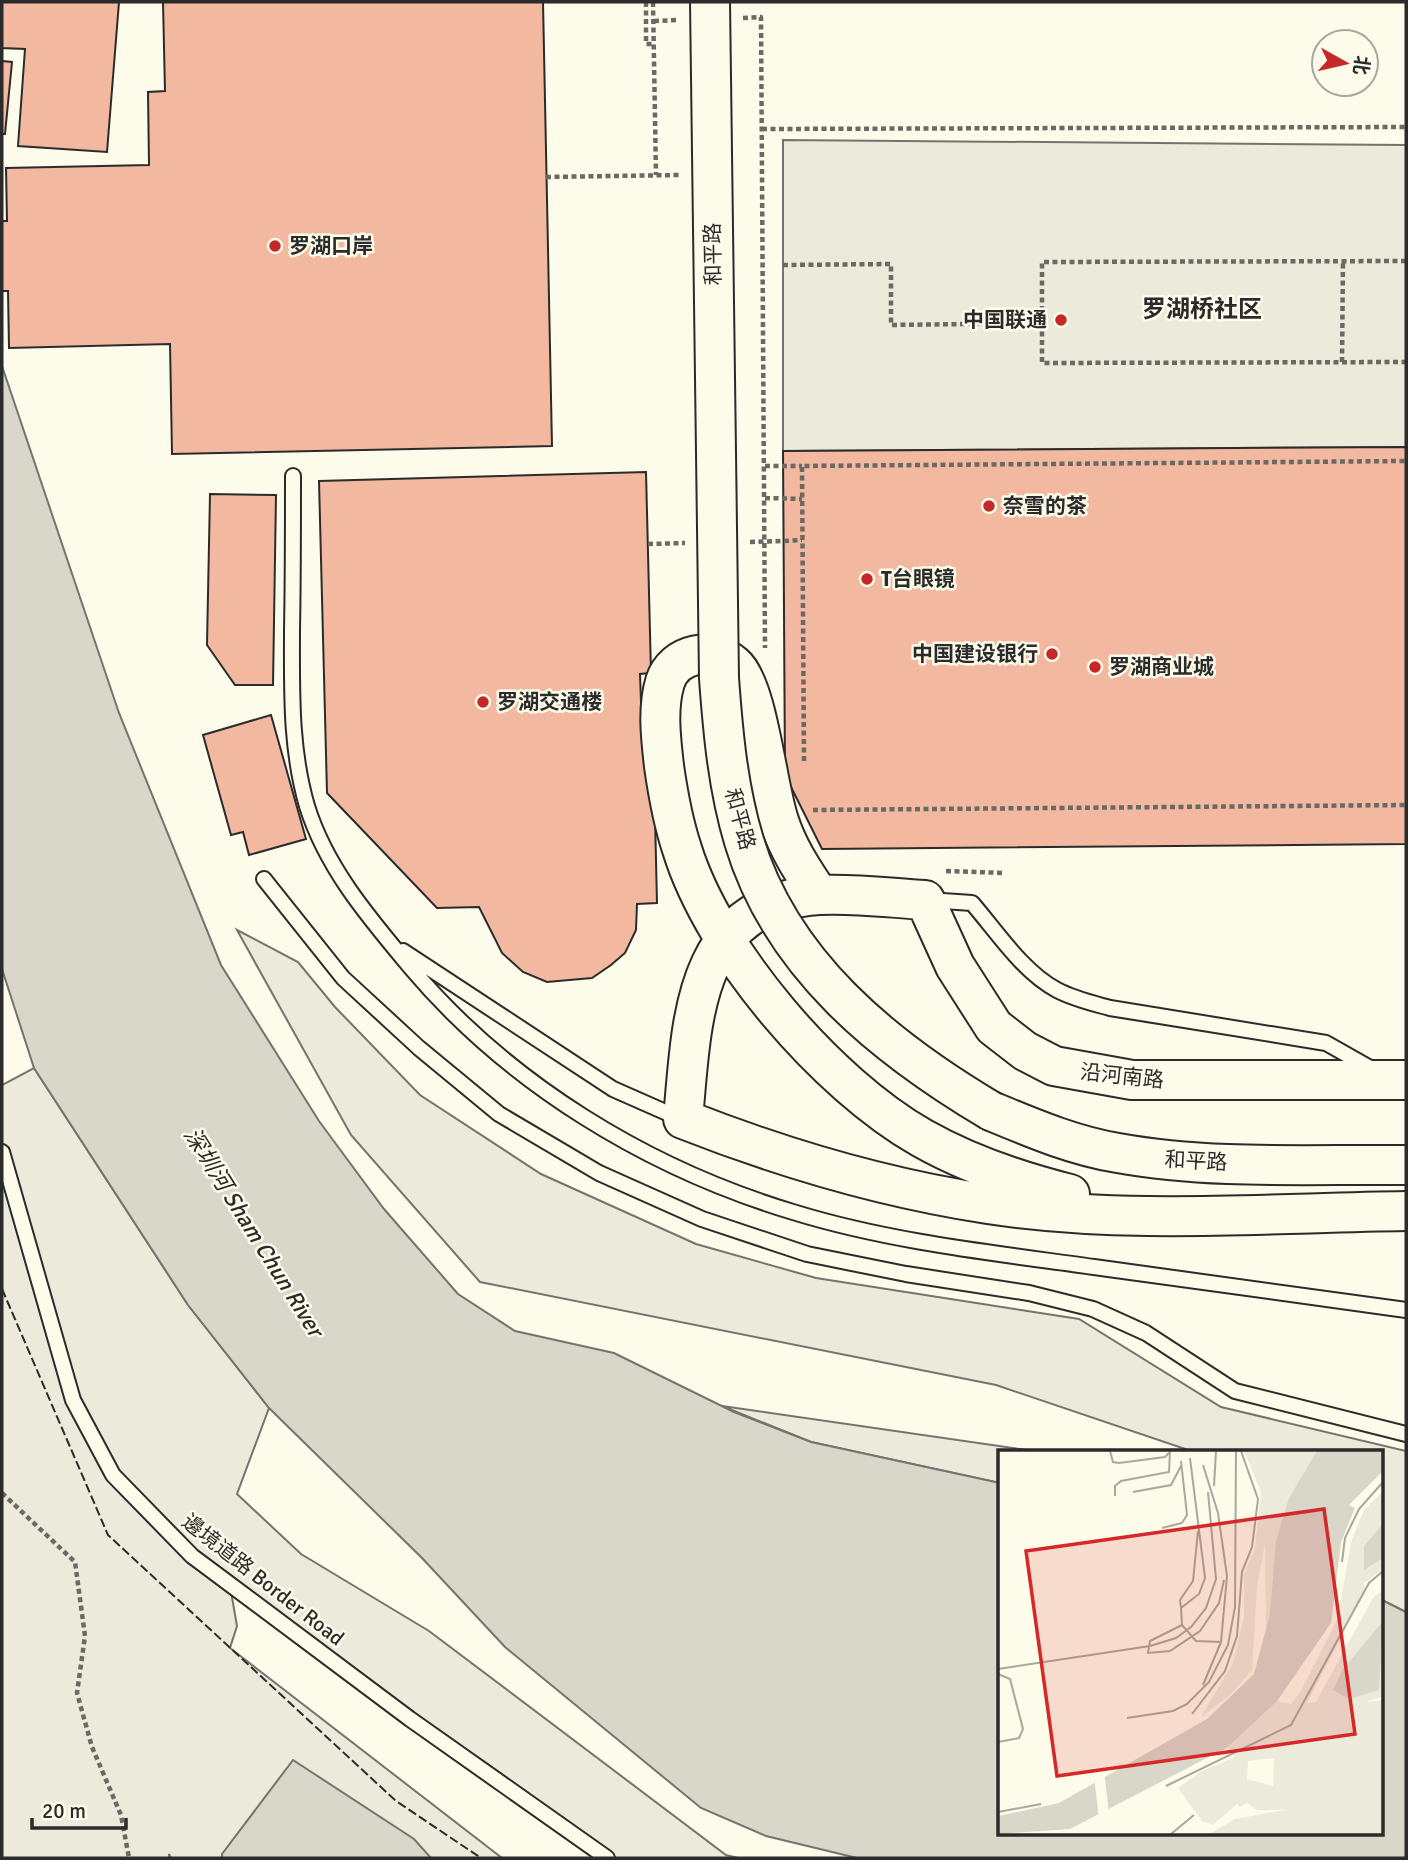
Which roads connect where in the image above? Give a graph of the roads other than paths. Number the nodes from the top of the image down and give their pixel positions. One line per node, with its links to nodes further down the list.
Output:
1 (710, 2): 11 (main road, 和平路, bridge)
2 (293, 476): 7 (lane)
3 (264, 879): 17 (lane)
4 (933, 885): 5 (main road); 8 (lane); 8 (main road, 沿河南路)
5 (819, 895): 6 (main road); 6 (main road)
6 (726, 937): 9 (main road); 15 (main road)
7 (389, 942): 9 (lane); 16 (lane)
8 (1399, 1080)
9 (683, 1119): 15 (main road)
10 (2, 1152): 18 (lane, 邊境道路 Border Road)
11 (1165, 1160): 12 (main road, 和平路); 13 (main road)
12 (1406, 1165)
13 (1406, 1203)
14 (1406, 1211): 15 (main road)
15 (1196, 1214)
16 (1406, 1310)
17 (1406, 1434)
18 (607, 1858)

